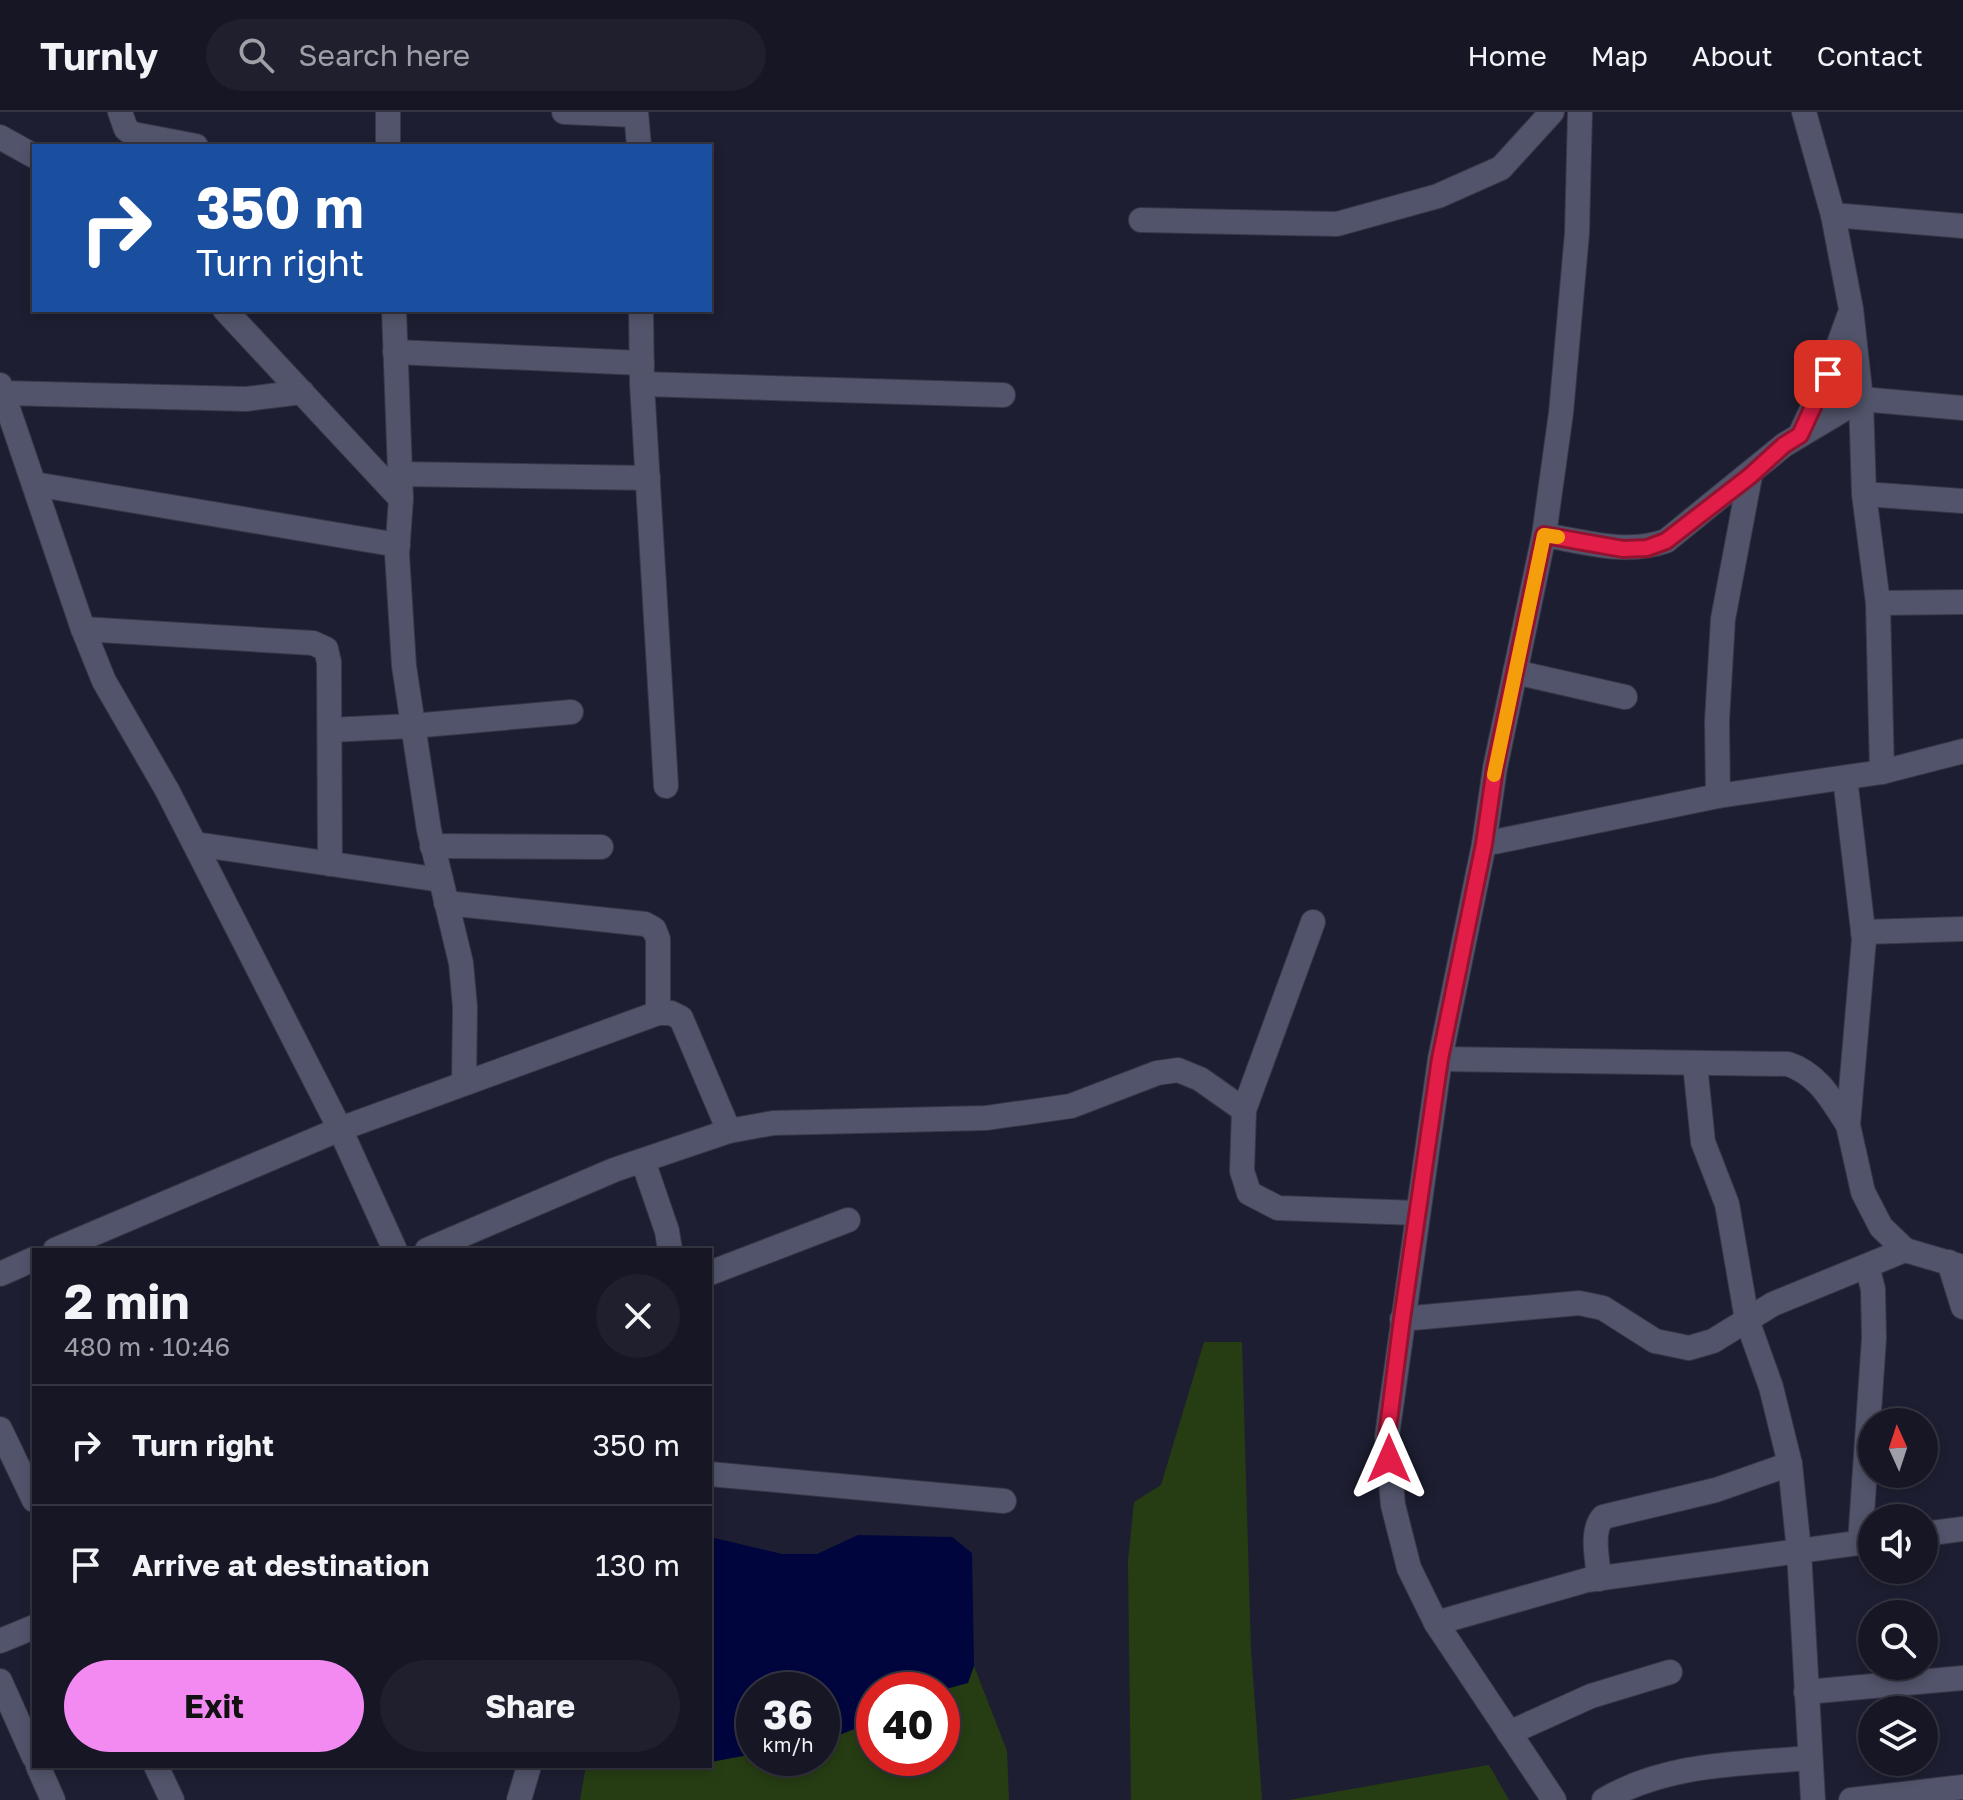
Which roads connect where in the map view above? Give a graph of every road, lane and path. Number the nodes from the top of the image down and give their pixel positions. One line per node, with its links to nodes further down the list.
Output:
1 (120, 112): 9 (street)
2 (388, 112): 10 (street)
3 (564, 112): 7 (street)
4 (1552, 112): 14 (street)
5 (1580, 112): 35 (street)
6 (1804, 112): 13 (street)
7 (636, 113): 11 (street)
8 (0, 137): 12 (street)
9 (186, 144)
10 (388, 144)
11 (639, 144)
12 (32, 155)
13 (1833, 215): 15 (street); 16 (street)
14 (1141, 220)
15 (1963, 226)
16 (1851, 309): 25 (street); 28 (street)
17 (227, 312): 23 (street)
18 (394, 312): 20 (street)
19 (641, 312): 21 (street)
20 (395, 352): 21 (street); 32 (street)
21 (642, 374): 24 (street); 30 (street)
22 (1, 389): 23 (street); 27 (street)
23 (302, 392): 32 (street)
24 (1003, 395)
25 (1861, 399): 26 (street); 28 (street); 33 (street)
26 (1963, 408)
27 (7, 431): 31 (street)
28 (1800, 435): 29 (street)
29 (1750, 476): 35 (street); 49 (street)
30 (648, 478): 32 (street); 48 (street)
31 (34, 484): 36 (street); 39 (street)
32 (401, 486): 36 (street)
33 (1864, 494): 34 (street); 38 (street)
34 (1963, 501)
35 (1544, 535): 40 (street)
36 (398, 545): 43 (street)
37 (1963, 602): 38 (street)
38 (1878, 603): 46 (street)
39 (83, 629): 44 (street); 50 (street)
40 (1515, 672): 41 (street); 51 (street)
41 (1625, 697)
42 (571, 712): 43 (street)
43 (412, 726): 44 (street); 52 (street)
44 (330, 730): 54 (street)
45 (1963, 751): 46 (street)
46 (1882, 772): 47 (street)
47 (1845, 778): 49 (street); 58 (street)
48 (666, 786)
49 (1718, 796): 51 (street)
50 (195, 844): 54 (street); 65 (street)
51 (1484, 844): 60 (street)
52 (432, 846): 53 (street); 55 (street)
53 (601, 847)
54 (330, 864): 55 (street)
55 (444, 891): 59 (street); 62 (street)
56 (1313, 922): 63 (street)
57 (1963, 929): 58 (street)
58 (1863, 932): 64 (street)
59 (658, 1013): 62 (street); 66 (street)
60 (1440, 1059): 61 (street); 68 (street)
61 (1695, 1064): 64 (street); 82 (street)
62 (464, 1083): 65 (street)
63 (1244, 1110): 66 (street); 68 (street)
64 (1848, 1125): 74 (street)
65 (340, 1129): 70 (street); 71 (street)
66 (729, 1131): 67 (street)
67 (643, 1161): 72 (street); 73 (street)
68 (1418, 1213): 81 (street)
69 (848, 1220): 78 (street)
70 (60, 1248)
71 (394, 1248)
72 (432, 1248)
73 (670, 1248)
74 (1905, 1250): 76 (street); 77 (street)
75 (32, 1260): 79 (street)
76 (1956, 1264): 80 (street)
77 (1867, 1266): 82 (street); 88 (street)
78 (712, 1272)
79 (0, 1274)
80 (1963, 1307)
81 (1402, 1319): 82 (street); 94 (street)
82 (1747, 1320): 84 (street)
83 (0, 1429): 86 (street)
84 (1790, 1464): 92 (street); 93 (street)
85 (712, 1474): 87 (street)
86 (32, 1496)
87 (1004, 1501)
88 (1867, 1504)
89 (1963, 1529): 90 (street)
90 (1938, 1532)
91 (1858, 1543): 92 (street)
92 (1799, 1551): 93 (street); 100 (street)
93 (1599, 1579): 94 (street)
94 (1436, 1623): 101 (street)
95 (32, 1628): 96 (street)
96 (0, 1641)
97 (1670, 1672): 101 (street)
98 (1963, 1678): 100 (street)
99 (0, 1681): 102 (street)
100 (1806, 1692): 103 (street)
101 (1509, 1733): 111 (street)
102 (32, 1753)
103 (1810, 1758): 112 (street); 113 (street)
104 (39, 1768): 108 (street)
105 (157, 1768): 109 (street)
106 (528, 1768): 110 (street)
107 (1963, 1787): 114 (street)
108 (53, 1800)
109 (172, 1800)
110 (519, 1800)
111 (1554, 1800)
112 (1604, 1800)
113 (1813, 1800)
114 (1851, 1800)

